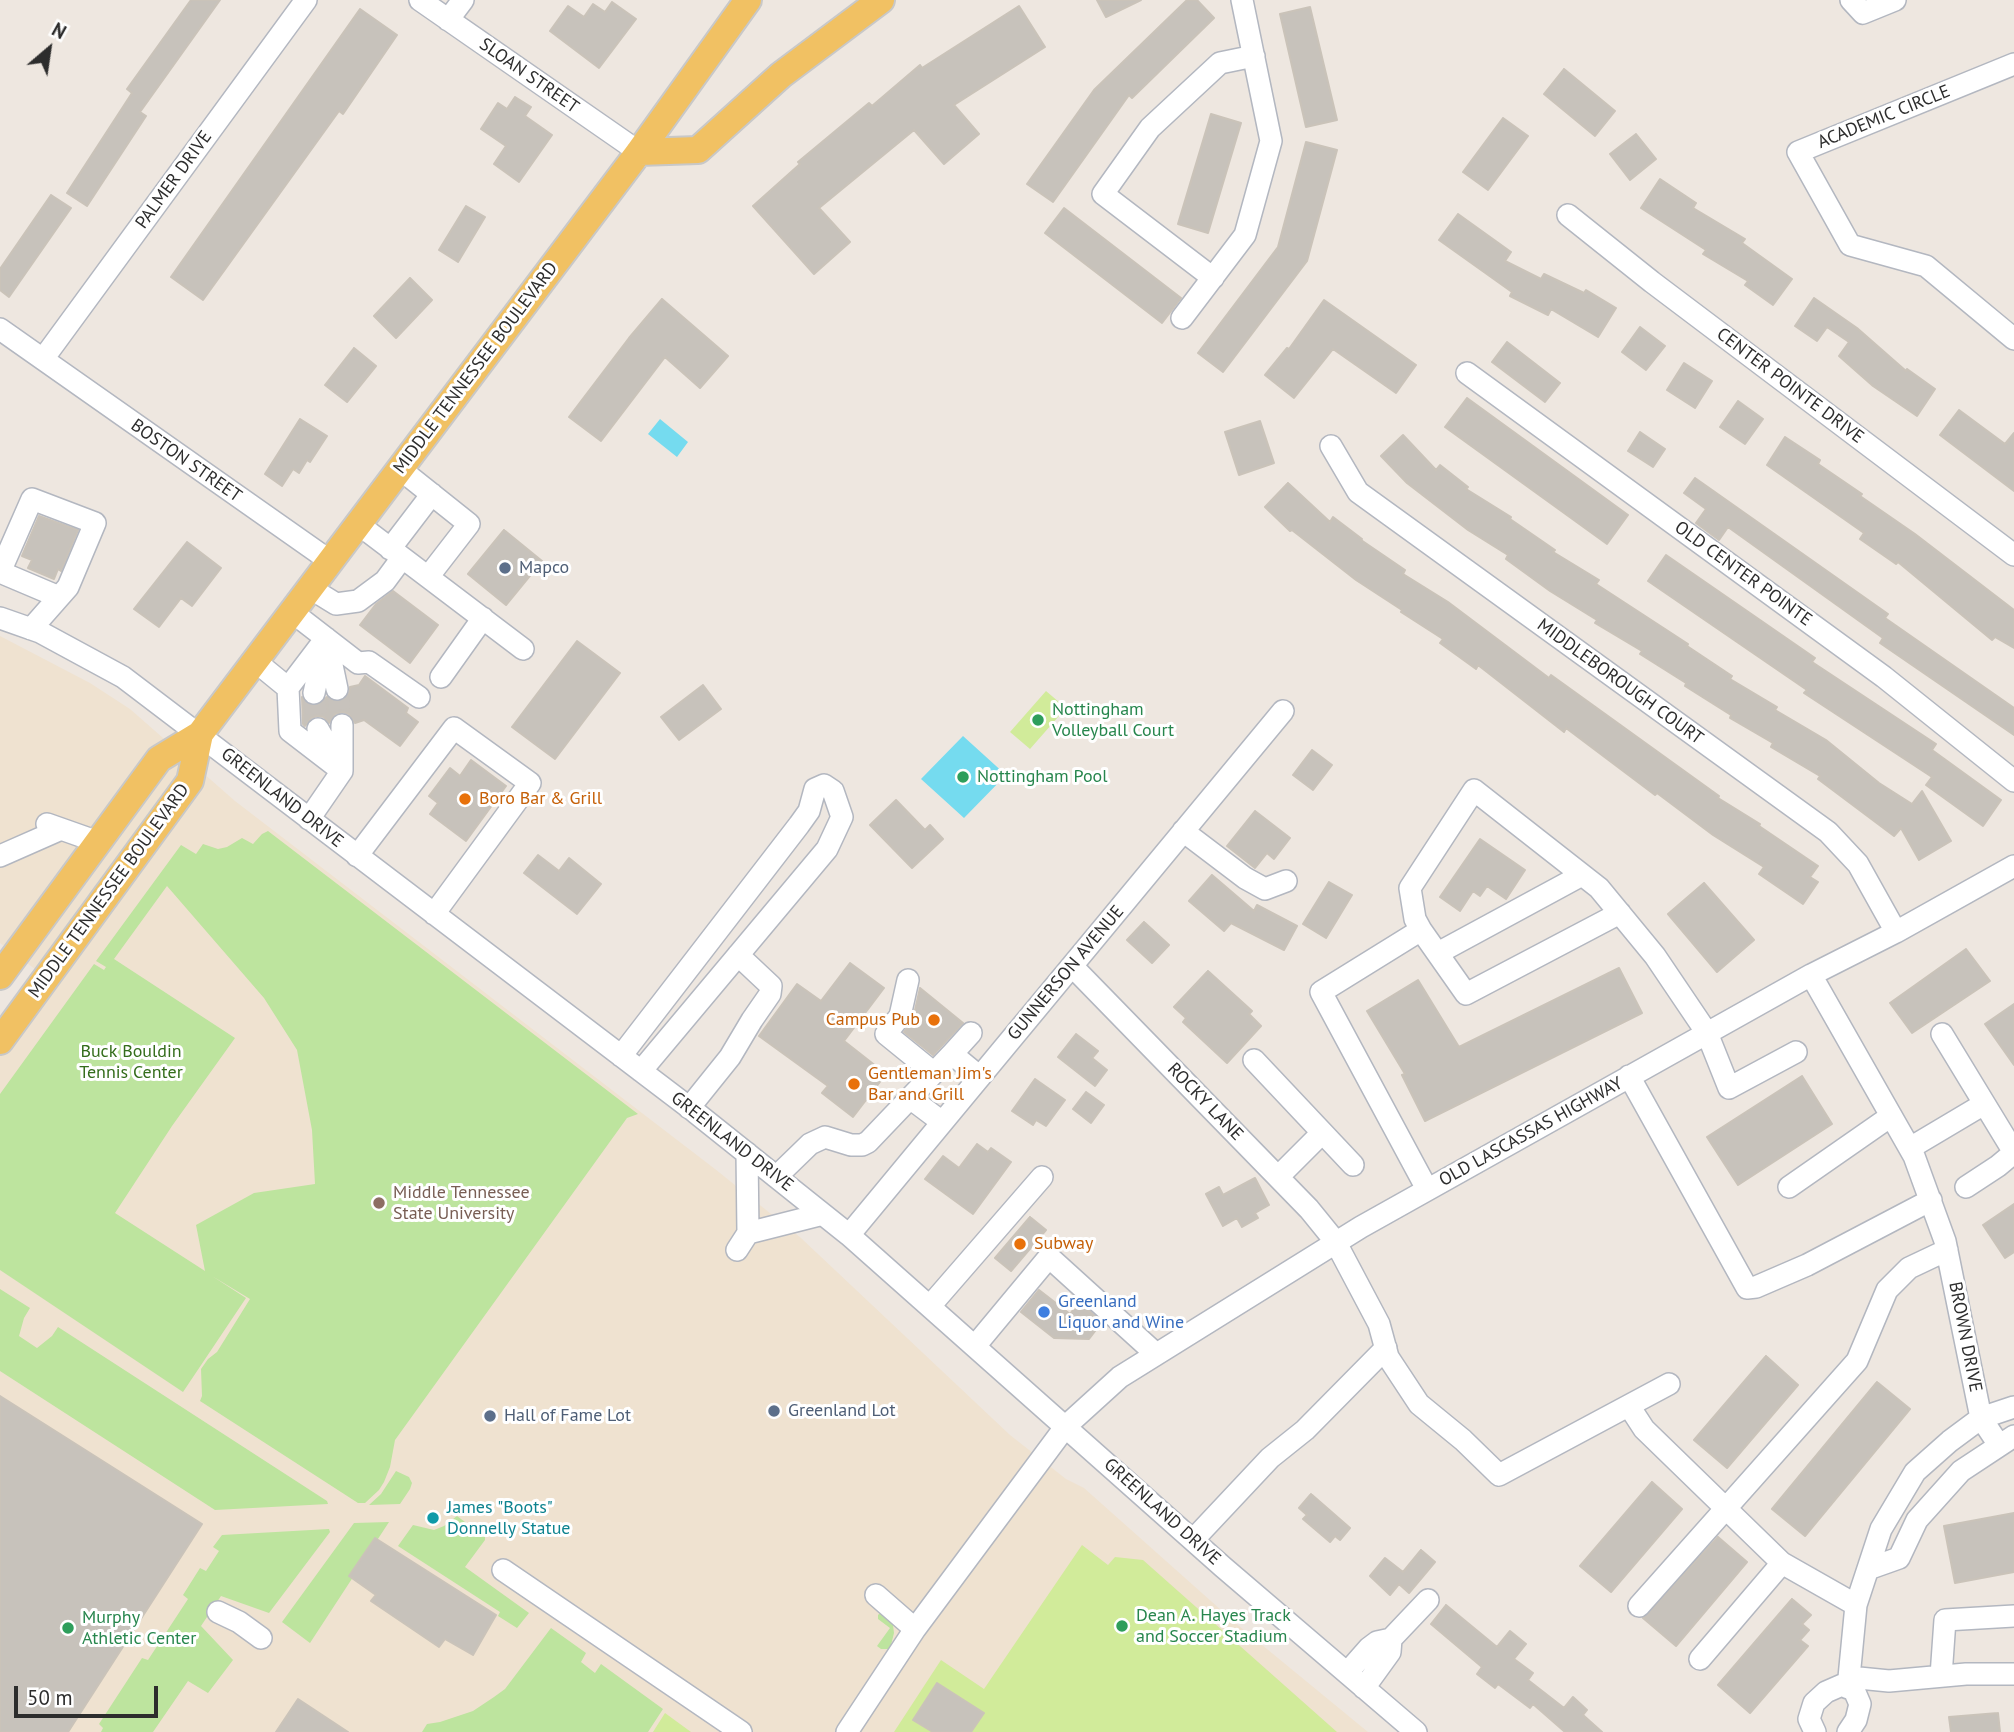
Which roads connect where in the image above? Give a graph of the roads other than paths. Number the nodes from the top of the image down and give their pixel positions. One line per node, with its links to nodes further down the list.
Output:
1 (306, 0): 18 (street, PALMER DRIVE)
2 (420, 0): 9 (street, SLOAN STREET)
3 (463, 0): 9 (street)
4 (748, 0): 12 (main road, MIDDLE TENNESSEE BOULEVARD)
5 (881, 0): 12 (main road)
6 (1242, 0): 10 (street)
7 (1851, 0): 8 (street)
8 (1895, 0)
9 (448, 20): 12 (street, SLOAN STREET)
10 (1254, 56): 14 (street); 14 (street)
11 (2014, 64): 17 (street, ACADEMIC CIRCLE)
12 (639, 152): 21 (main road, MIDDLE TENNESSEE BOULEVARD)
13 (1568, 215): 25 (street, CENTER POINTE DRIVE)
14 (1213, 278): 15 (street)
15 (1182, 318)
16 (0, 329): 18 (street, BOSTON STREET)
17 (2014, 339)
18 (43, 359): 26 (street, BOSTON STREET)
19 (1467, 373): 48 (street, OLD CENTER POINTE)
20 (1331, 446): 60 (street, MIDDLEBOROUGH COURT)
21 (400, 469): 22 (street); 23 (main road, MIDDLE TENNESSEE BOULEVARD)
22 (432, 494): 24 (street); 28 (street)
23 (358, 524): 24 (street); 26 (main road, MIDDLE TENNESSEE BOULEVARD)
24 (396, 553): 28 (street); 29 (street)
25 (2014, 555)
26 (330, 561): 29 (main road, MIDDLE TENNESSEE BOULEVARD)
27 (0, 572): 30 (street); 30 (street)
28 (428, 577): 33 (street)
29 (310, 588): 31 (main road, MIDDLE TENNESSEE BOULEVARD)
30 (59, 597): 34 (street)
31 (292, 612): 35 (street); 37 (main road, MIDDLE TENNESSEE BOULEVARD)
32 (0, 618): 34 (street, GREENLAND DRIVE)
33 (482, 618): 36 (street); 38 (street)
34 (31, 629): 46 (street, GREENLAND DRIVE)
35 (326, 638): 39 (street); 40 (street); 41 (street); 42 (street)
36 (523, 649)
37 (255, 661): 39 (street); 46 (main road, MIDDLE TENNESSEE BOULEVARD)
38 (441, 677)
39 (288, 688): 47 (street)
40 (337, 689)
41 (314, 693)
42 (419, 697)
43 (1283, 711): 50 (street, GUNNERSON AVENUE)
44 (342, 726): 47 (street)
45 (318, 729): 47 (street)
46 (200, 734): 49 (street, GREENLAND DRIVE); 51 (main road, MIDDLE TENNESSEE BOULEVARD); 70 (main road, MIDDLE TENNESSEE BOULEVARD)
47 (342, 771): 49 (street)
48 (2014, 781)
49 (309, 819): 53 (street, GREENLAND DRIVE)
50 (1183, 831): 56 (street); 63 (street, GUNNERSON AVENUE)
51 (98, 842): 52 (street); 64 (main road, MIDDLE TENNESSEE BOULEVARD)
52 (0, 856)
53 (357, 856): 58 (street, GREENLAND DRIVE); 58 (street)
54 (2014, 866): 60 (street, OLD LASCASSAS HIGHWAY)
55 (1582, 875): 57 (street); 59 (street); 61 (street)
56 (1286, 881)
57 (1620, 913): 61 (street); 68 (street)
58 (434, 914): 73 (street, GREENLAND DRIVE)
59 (1421, 930): 61 (street); 93 (street)
60 (1896, 932): 65 (street, OLD LASCASSAS HIGHWAY)
61 (1438, 953)
62 (738, 955): 73 (street); 75 (street); 81 (street)
63 (1072, 966): 78 (street, GUNNERSON AVENUE); 90 (street, ROCKY LANE)
64 (0, 975)
65 (1811, 975): 68 (street, OLD LASCASSAS HIGHWAY); 82 (street, BROWN DRIVE)
66 (908, 980): 76 (street)
67 (971, 1033): 72 (street)
68 (1707, 1033): 71 (street); 77 (street, OLD LASCASSAS HIGHWAY)
69 (1942, 1034): 80 (street)
70 (0, 1041)
71 (1796, 1052)
72 (952, 1054): 76 (street); 78 (street)
73 (621, 1056): 75 (street, GREENLAND DRIVE)
74 (1254, 1060): 84 (street)
75 (641, 1071): 81 (street, GREENLAND DRIVE)
76 (934, 1073): 79 (street)
77 (1629, 1076): 93 (street, OLD LASCASSAS HIGHWAY); 94 (street)
78 (980, 1077): 83 (street, GUNNERSON AVENUE)
79 (910, 1098): 83 (street); 88 (street)
80 (1984, 1104): 85 (street); 92 (street)
81 (689, 1108): 86 (street, GREENLAND DRIVE)
82 (1891, 1116): 85 (street, BROWN DRIVE); 91 (street)
83 (942, 1122): 96 (street, GUNNERSON AVENUE)
84 (1322, 1133): 87 (street); 90 (street)
85 (1910, 1148): 94 (street, BROWN DRIVE)
86 (747, 1153): 88 (street, GREENLAND DRIVE); 95 (street)
87 (1353, 1165)
88 (776, 1177): 95 (street, GREENLAND DRIVE)
89 (1041, 1177): 99 (street)
90 (1278, 1177): 97 (street, ROCKY LANE)
91 (1789, 1187)
92 (1966, 1187)
93 (1427, 1189): 97 (street, OLD LASCASSAS HIGHWAY)
94 (1931, 1200): 98 (street, BROWN DRIVE)
95 (823, 1213): 96 (street, GREENLAND DRIVE)
96 (849, 1235): 99 (street, GREENLAND DRIVE)
97 (1335, 1241): 101 (street, ROCKY LANE); 102 (street, OLD LASCASSAS HIGHWAY)
98 (1947, 1250): 106 (street, BROWN DRIVE); 109 (street)
99 (930, 1306): 100 (street, GREENLAND DRIVE)
100 (975, 1346): 102 (street); 107 (street, GREENLAND DRIVE)
101 (1386, 1348): 104 (street, ROCKY LANE); 110 (street)
102 (1156, 1354): 107 (street, OLD LASCASSAS HIGHWAY)
103 (1670, 1384): 104 (street)
104 (1629, 1406): 109 (street)
105 (2014, 1408): 106 (street)
106 (1981, 1418): 108 (street); 112 (street)
107 (1066, 1426): 110 (street, GREENLAND DRIVE); 120 (street, OLD LASCASSAS HIGHWAY)
108 (2007, 1440): 112 (street)
109 (1725, 1508): 111 (street); 117 (street)
110 (1193, 1540): 124 (street, GREENLAND DRIVE)
111 (1782, 1563): 116 (street); 123 (street)
112 (1868, 1569): 116 (street)
113 (503, 1570): 129 (street)
114 (876, 1595): 120 (street)
115 (1428, 1600): 122 (street)
116 (1856, 1605): 127 (street)
117 (1639, 1606)
118 (218, 1612): 121 (street)
119 (2014, 1616): 126 (street)
120 (915, 1629): 130 (street, OLD LASCASSAS HIGHWAY)
121 (261, 1638)
122 (1391, 1639): 124 (street); 128 (street)
123 (1700, 1659)
124 (1347, 1673): 128 (street, GREENLAND DRIVE)
125 (2014, 1674): 126 (street)
126 (1941, 1676): 127 (street)
127 (1848, 1682): 132 (street); 133 (street)
128 (1364, 1688): 131 (street, GREENLAND DRIVE)
129 (741, 1732)
130 (847, 1732)
131 (1416, 1732)
132 (1815, 1732)
133 (1849, 1732)

